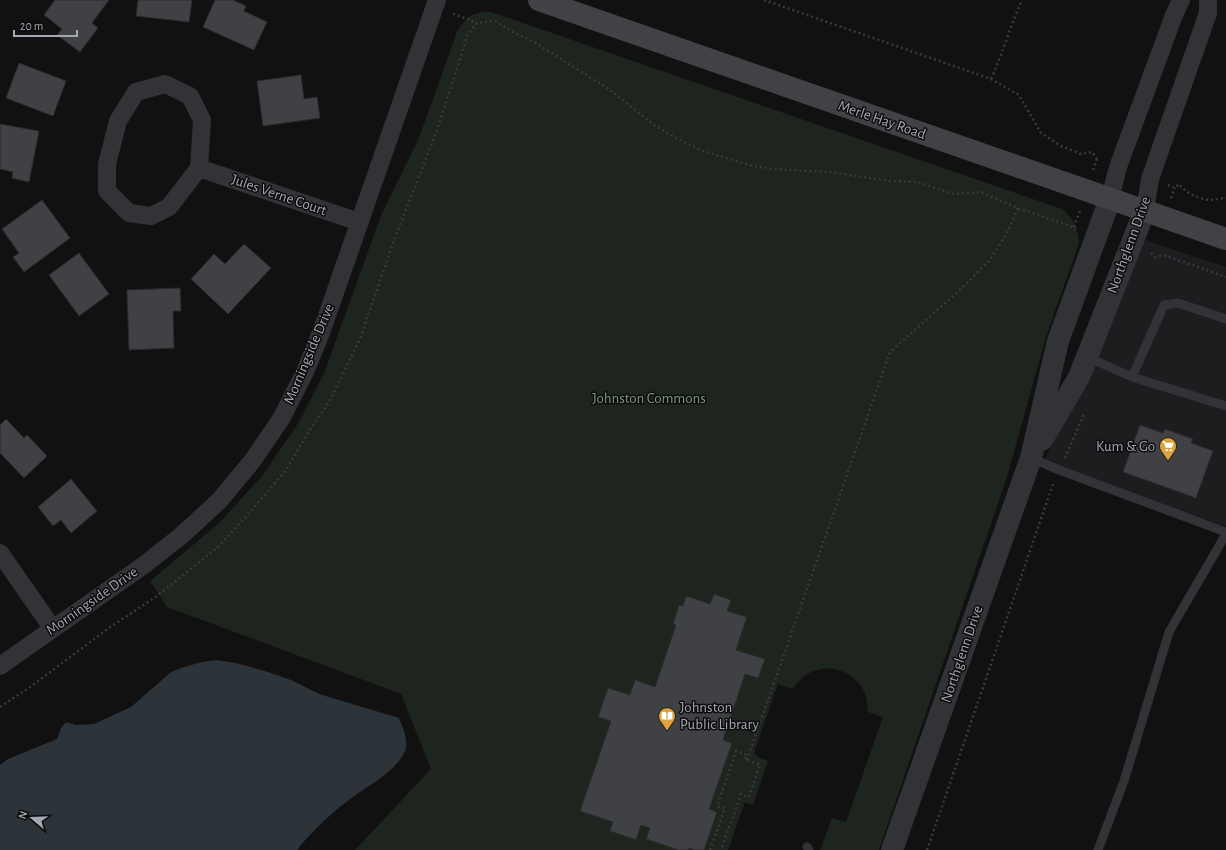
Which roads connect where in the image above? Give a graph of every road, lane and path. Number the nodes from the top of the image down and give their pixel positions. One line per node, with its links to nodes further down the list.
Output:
1 (437, 0): 16 (street, Morningside Drive)
2 (539, 0): 13 (main road, Merle Hay Road)
3 (764, 0): 8 (path)
4 (1022, 0): 8 (path)
5 (1181, 0): 9 (street, Northglenn Drive)
6 (1208, 0): 11 (street, Northglenn Drive)
7 (475, 25): 14 (path)
8 (991, 79): 9 (path)
9 (1118, 167): 13 (street, Northglenn Drive)
10 (199, 168): 10 (street); 16 (street, Jules Verne Court)
11 (1150, 179): 12 (path); 15 (street, Northglenn Drive)
12 (1226, 198)
13 (1110, 199): 15 (main road, Merle Hay Road); 25 (street, Northglenn Drive)
14 (1018, 208): 17 (path); 31 (path)
15 (1145, 210): 18 (main road, Merle Hay Road); 22 (street, Northglenn Drive)
16 (359, 222): 29 (street, Morningside Drive)
17 (1074, 227)
18 (1226, 239)
19 (1152, 254): 20 (path)
20 (1226, 277)
21 (1226, 319): 23 (lane)
22 (1087, 357): 23 (lane); 25 (street, Northglenn Drive)
23 (1132, 377): 24 (lane)
24 (1226, 406)
25 (1031, 458): 26 (lane); 34 (street, Northglenn Drive)
26 (1059, 470): 27 (lane); 35 (path)
27 (1226, 533): 36 (lane)
28 (0, 553): 29 (street)
29 (53, 629): 30 (street, Morningside Drive)
30 (0, 666)
31 (747, 760): 32 (path); 33 (path)
32 (710, 850)
33 (722, 850)
34 (892, 850)
35 (926, 850)
36 (1098, 850)

